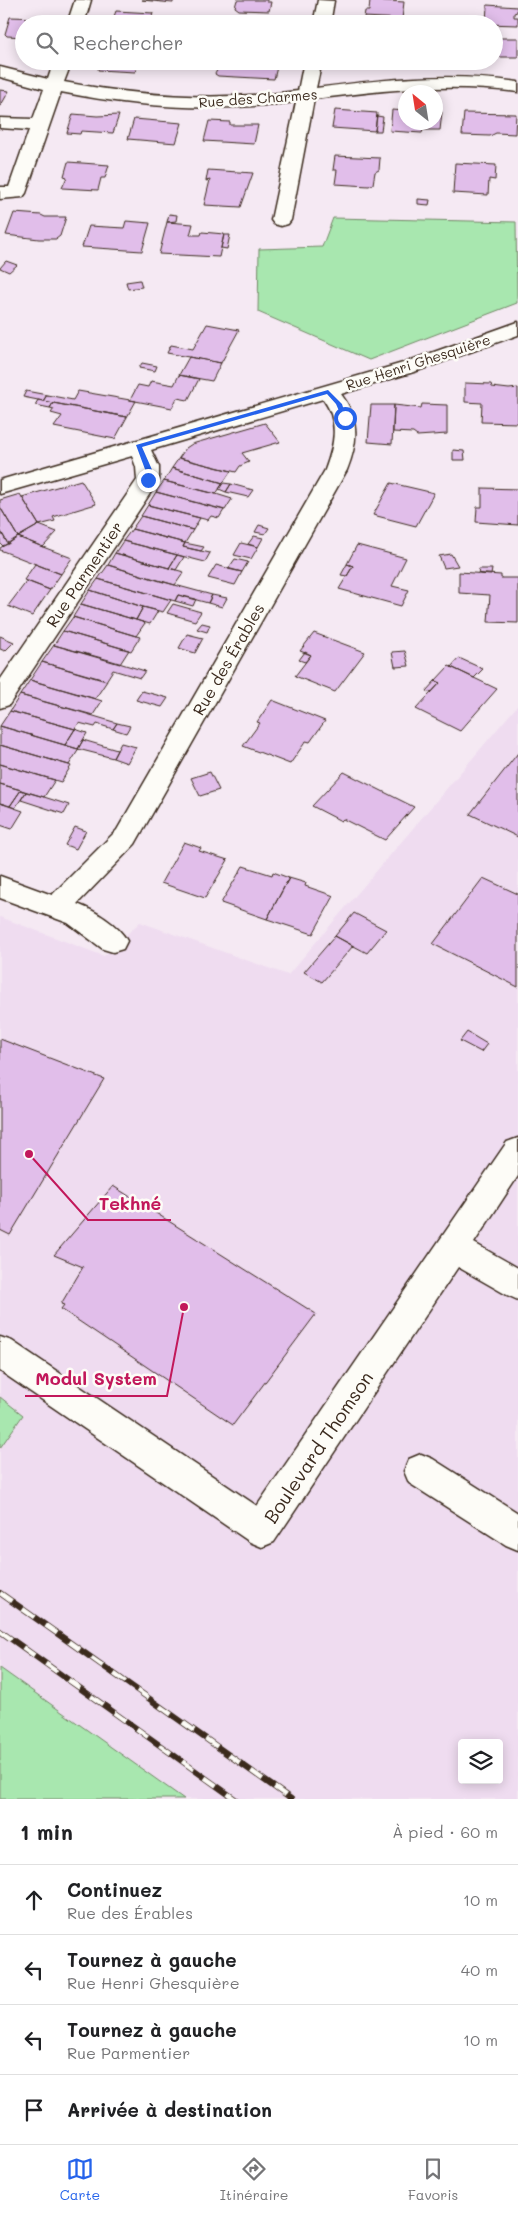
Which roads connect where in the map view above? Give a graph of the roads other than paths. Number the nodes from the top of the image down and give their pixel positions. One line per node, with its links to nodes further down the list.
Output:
1 (83, 0): 3 (street)
2 (326, 1): 4 (street)
3 (78, 15)
4 (323, 15)
5 (60, 70): 8 (street)
6 (311, 70): 10 (street)
7 (0, 72): 8 (street, Rue des Charmes)
8 (55, 86): 10 (street, Rue des Charmes); 12 (street)
9 (518, 86): 10 (street, Rue des Charmes)
10 (306, 96): 14 (street)
11 (0, 123): 12 (street)
12 (41, 125): 13 (street)
13 (0, 193)
14 (281, 220)
15 (518, 328): 16 (street, Rue Henri Ghesquière)
16 (328, 392): 17 (street, Rue Henri Ghesquière); 21 (street, Rue des Érables)
17 (138, 446): 18 (street, Rue Henri Ghesquière); 19 (street, Rue Parmentier)
18 (0, 487)
19 (0, 699)
20 (0, 887): 21 (street)
21 (57, 907): 22 (street)
22 (114, 941)
23 (518, 1151): 24 (street, Boulevard Thomson)
24 (452, 1247): 25 (street); 26 (street, Boulevard Thomson)
25 (518, 1285)
26 (0, 1352)
27 (421, 1471): 28 (street)
28 (518, 1533)

